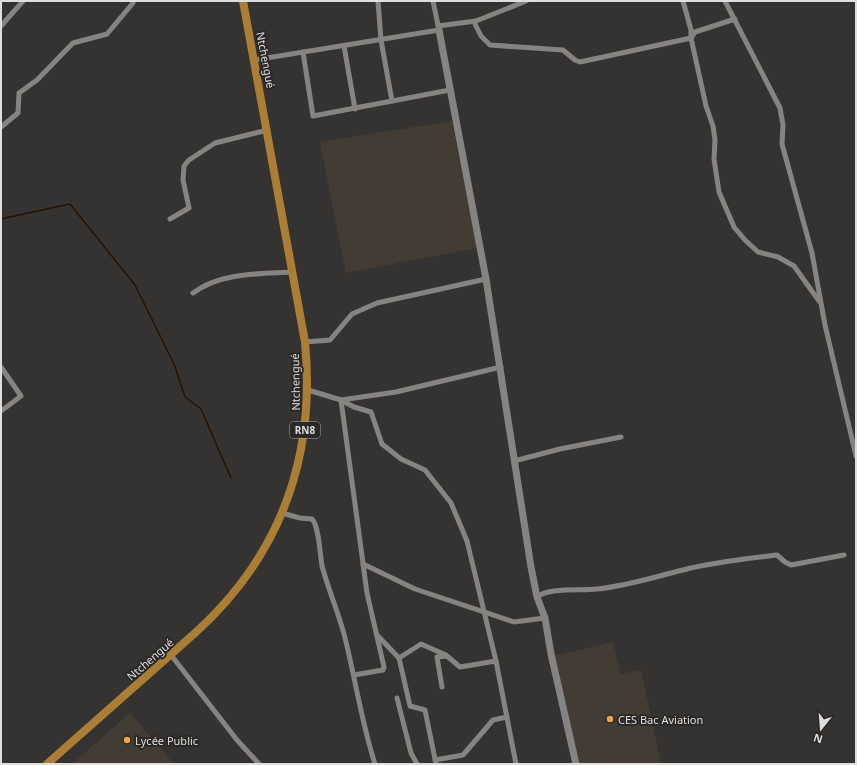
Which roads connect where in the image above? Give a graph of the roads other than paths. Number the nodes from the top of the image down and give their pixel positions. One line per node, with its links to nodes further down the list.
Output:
1 (23, 1): 11 (street)
2 (243, 1): 17 (main road, Ntchengué / RN8)
3 (378, 1): 14 (street)
4 (433, 1): 12 (street)
5 (526, 1): 10 (street)
6 (683, 1): 13 (street)
7 (726, 1): 9 (street)
8 (133, 3): 21 (street)
9 (735, 19): 13 (street); 27 (street)
10 (474, 22): 12 (street); 13 (street)
11 (1, 26)
12 (439, 28): 14 (street); 18 (street)
13 (691, 38): 27 (street)
14 (381, 40): 15 (street); 19 (street)
15 (344, 46): 16 (street); 20 (street)
16 (303, 52): 17 (street); 20 (street)
17 (254, 60): 22 (main road, Ntchengué / RN8)
18 (450, 90): 19 (street); 25 (street)
19 (392, 101): 20 (street)
20 (354, 109)
21 (1, 127)
22 (268, 130): 23 (street); 24 (main road, Ntchengué / RN8)
23 (170, 219)
24 (293, 272): 26 (street); 28 (main road, Ntchengué / RN8)
25 (486, 279): 28 (street); 30 (street)
26 (193, 293)
27 (821, 304): 35 (street)
28 (305, 342): 31 (main road, Ntchengué / RN8)
29 (1, 367): 33 (street)
30 (501, 367): 32 (street); 36 (street)
31 (308, 390): 32 (street); 37 (main road, Ntchengué / RN8)
32 (340, 400): 39 (street); 41 (street)
33 (1, 411)
34 (621, 437): 36 (street)
35 (856, 456)
36 (514, 461): 40 (street)
37 (282, 513): 44 (main road, Ntchengué / RN8); 48 (street)
38 (844, 555): 40 (street)
39 (363, 564): 41 (street); 43 (street)
40 (537, 597): 42 (street)
41 (484, 612): 42 (street); 47 (street)
42 (545, 618): 58 (street)
43 (377, 635): 46 (street); 48 (street)
44 (172, 655): 53 (main road, Ntchengué / RN8); 54 (street)
45 (447, 656): 46 (street); 47 (street); 49 (street)
46 (400, 658): 52 (street)
47 (496, 661): 51 (street)
48 (354, 675): 55 (street)
49 (442, 687)
50 (397, 698): 56 (street)
51 (507, 717): 52 (street); 57 (street)
52 (436, 762)
53 (47, 764)
54 (259, 764)
55 (375, 764)
56 (417, 764)
57 (516, 764)
58 (576, 764)

